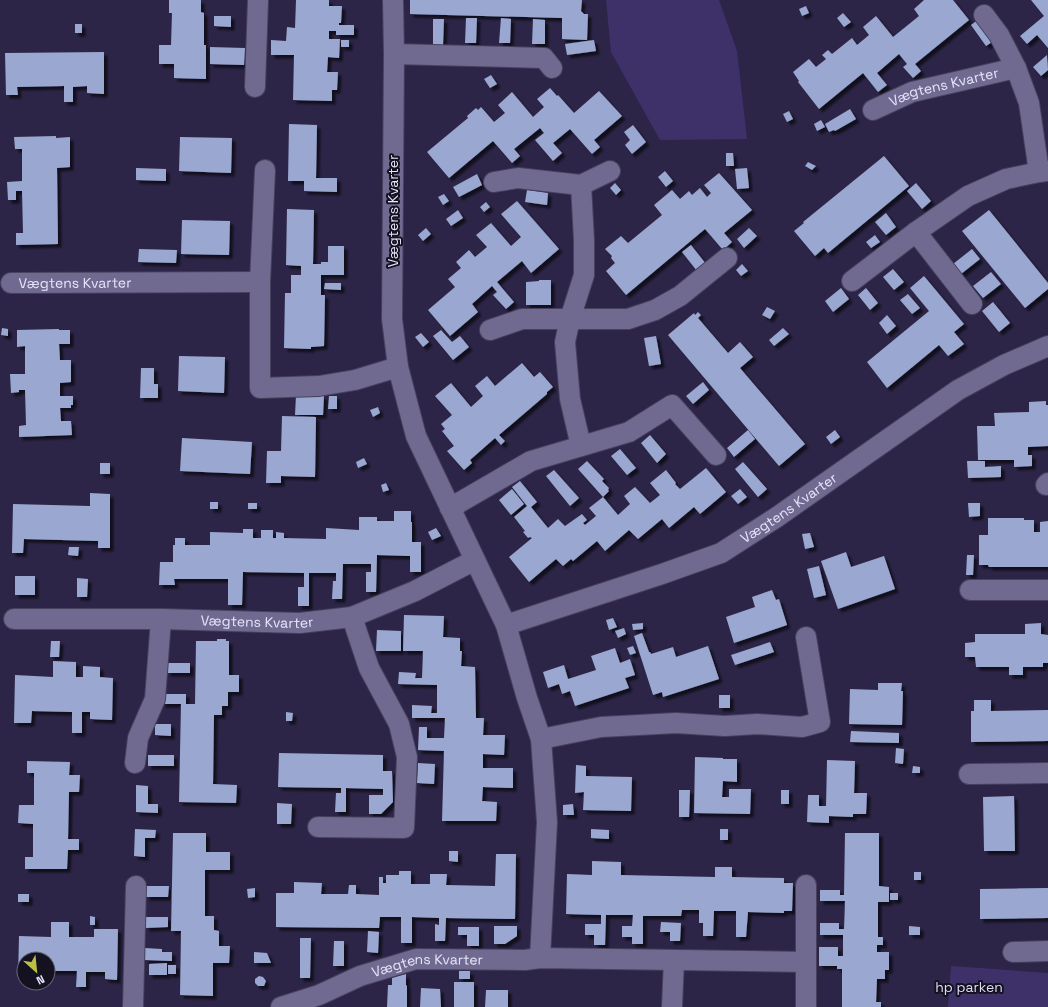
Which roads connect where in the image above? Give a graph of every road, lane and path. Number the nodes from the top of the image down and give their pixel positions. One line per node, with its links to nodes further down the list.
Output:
1 (258, 0): 7 (street)
2 (393, 0): 4 (street, Vægtens Kvarter)
3 (984, 15): 6 (street, Vægtens Kvarter)
4 (394, 54): 5 (street); 23 (street, Vægtens Kvarter)
5 (552, 68)
6 (1016, 68): 8 (street, Vægtens Kvarter); 11 (street, Vægtens Kvarter)
7 (255, 87)
8 (873, 110)
9 (265, 170): 17 (street)
10 (610, 171): 13 (street)
11 (1044, 172): 14 (street, Vægtens Kvarter)
12 (494, 182): 13 (street)
13 (580, 185): 20 (street)
14 (916, 232): 16 (street, Vægtens Kvarter); 19 (street)
15 (727, 258): 20 (street)
16 (852, 281)
17 (260, 282): 18 (street, Vægtens Kvarter); 23 (street)
18 (11, 283)
19 (972, 304)
20 (570, 319): 21 (street); 24 (street)
21 (490, 330)
22 (1048, 346): 33 (street, Vægtens Kvarter)
23 (398, 367): 26 (street, Vægtens Kvarter)
24 (581, 446): 25 (street); 26 (street)
25 (716, 455)
26 (450, 508): 27 (street, Vægtens Kvarter)
27 (475, 560): 30 (street, Vægtens Kvarter); 33 (street, Vægtens Kvarter)
28 (970, 590): 29 (street)
29 (1048, 590)
30 (352, 617): 32 (street, Vægtens Kvarter); 39 (street)
31 (14, 619): 32 (street, Vægtens Kvarter)
32 (161, 620): 36 (street)
33 (506, 625): 35 (street, Vægtens Kvarter)
34 (806, 637): 35 (street)
35 (541, 738): 44 (street, Vægtens Kvarter)
36 (135, 763)
37 (1048, 773): 38 (street)
38 (968, 774)
39 (318, 827)
40 (806, 885): 46 (street)
41 (136, 886): 48 (street)
42 (1048, 951): 43 (street)
43 (1013, 952)
44 (540, 958): 45 (street, Vægtens Kvarter); 47 (street, Vægtens Kvarter)
45 (674, 960): 46 (street, Vægtens Kvarter); 50 (street)
46 (806, 962): 51 (street)
47 (322, 1001): 49 (street, Vægtens Kvarter)
48 (132, 1007)
49 (281, 1007)
50 (672, 1007)
51 (806, 1007)

